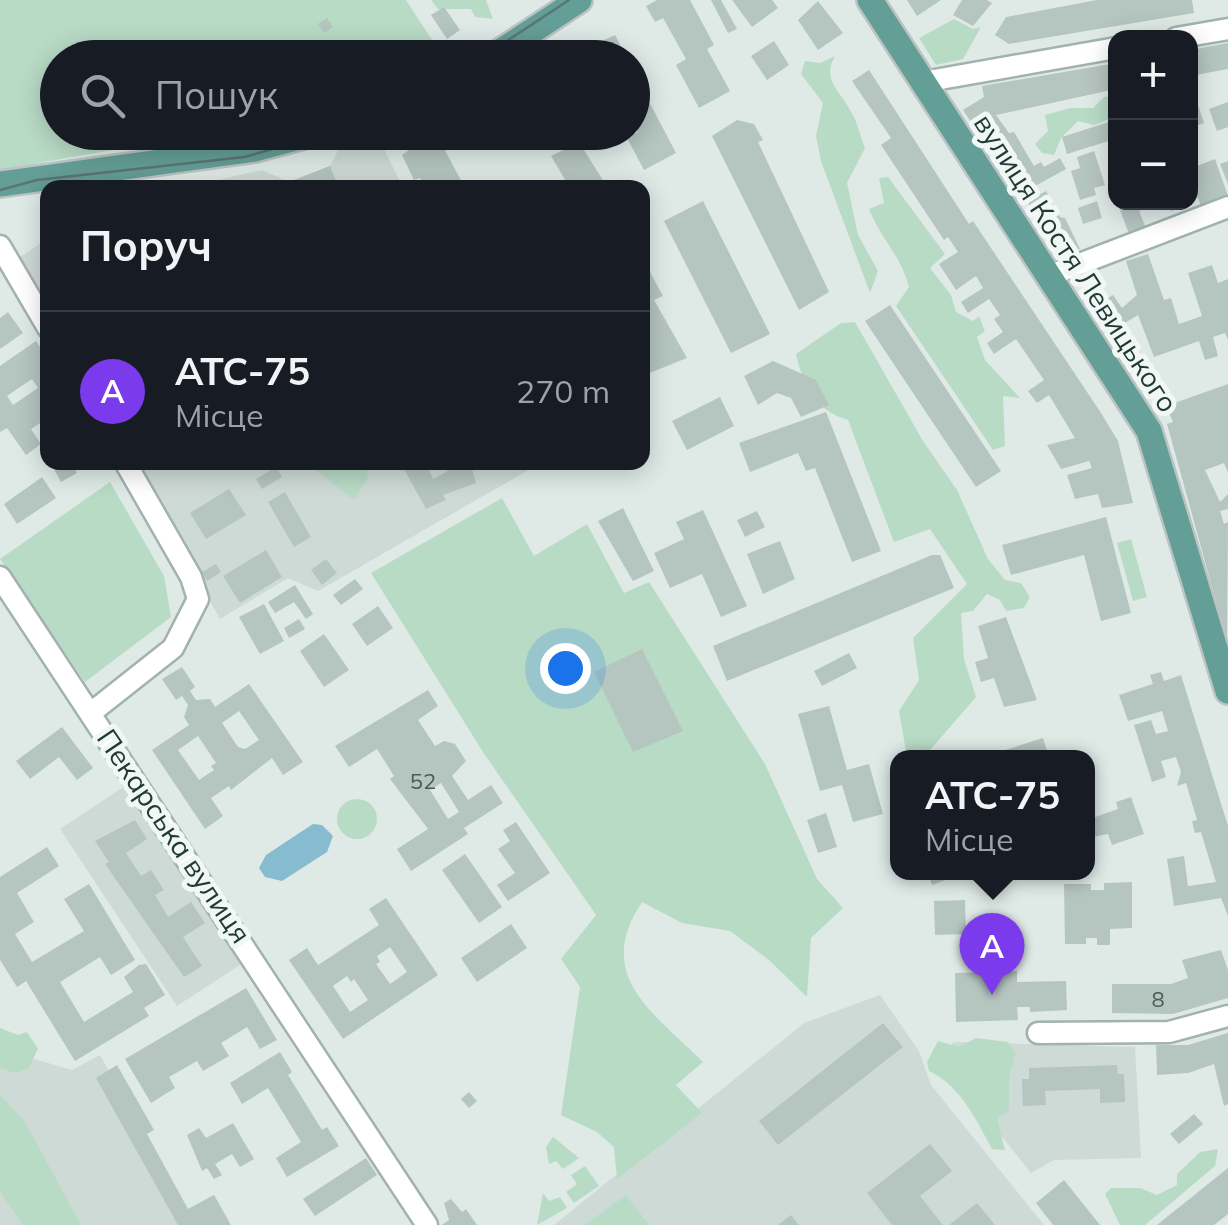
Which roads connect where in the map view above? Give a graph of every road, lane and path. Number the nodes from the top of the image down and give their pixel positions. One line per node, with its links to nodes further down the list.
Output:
1 (579, 0): 5 (main road)
2 (870, 0): 7 (main road, вулиця Костя Левицького)
3 (1228, 28): 4 (street)
4 (1198, 34)
5 (518, 40)
6 (1108, 49): 7 (street)
7 (923, 82): 12 (main road, вулиця Костя Левицького)
8 (248, 150): 9 (main road)
9 (0, 184)
10 (1228, 207): 12 (street)
11 (0, 246): 13 (street)
12 (1052, 276): 16 (main road, вулиця Костя Левицького)
13 (40, 314)
14 (130, 470): 17 (street, Пекарська вулиця)
15 (0, 576): 17 (street)
16 (1228, 691)
17 (92, 712): 20 (street, Пекарська вулиця)
18 (1228, 1016): 19 (street)
19 (1038, 1033)
20 (427, 1225)

